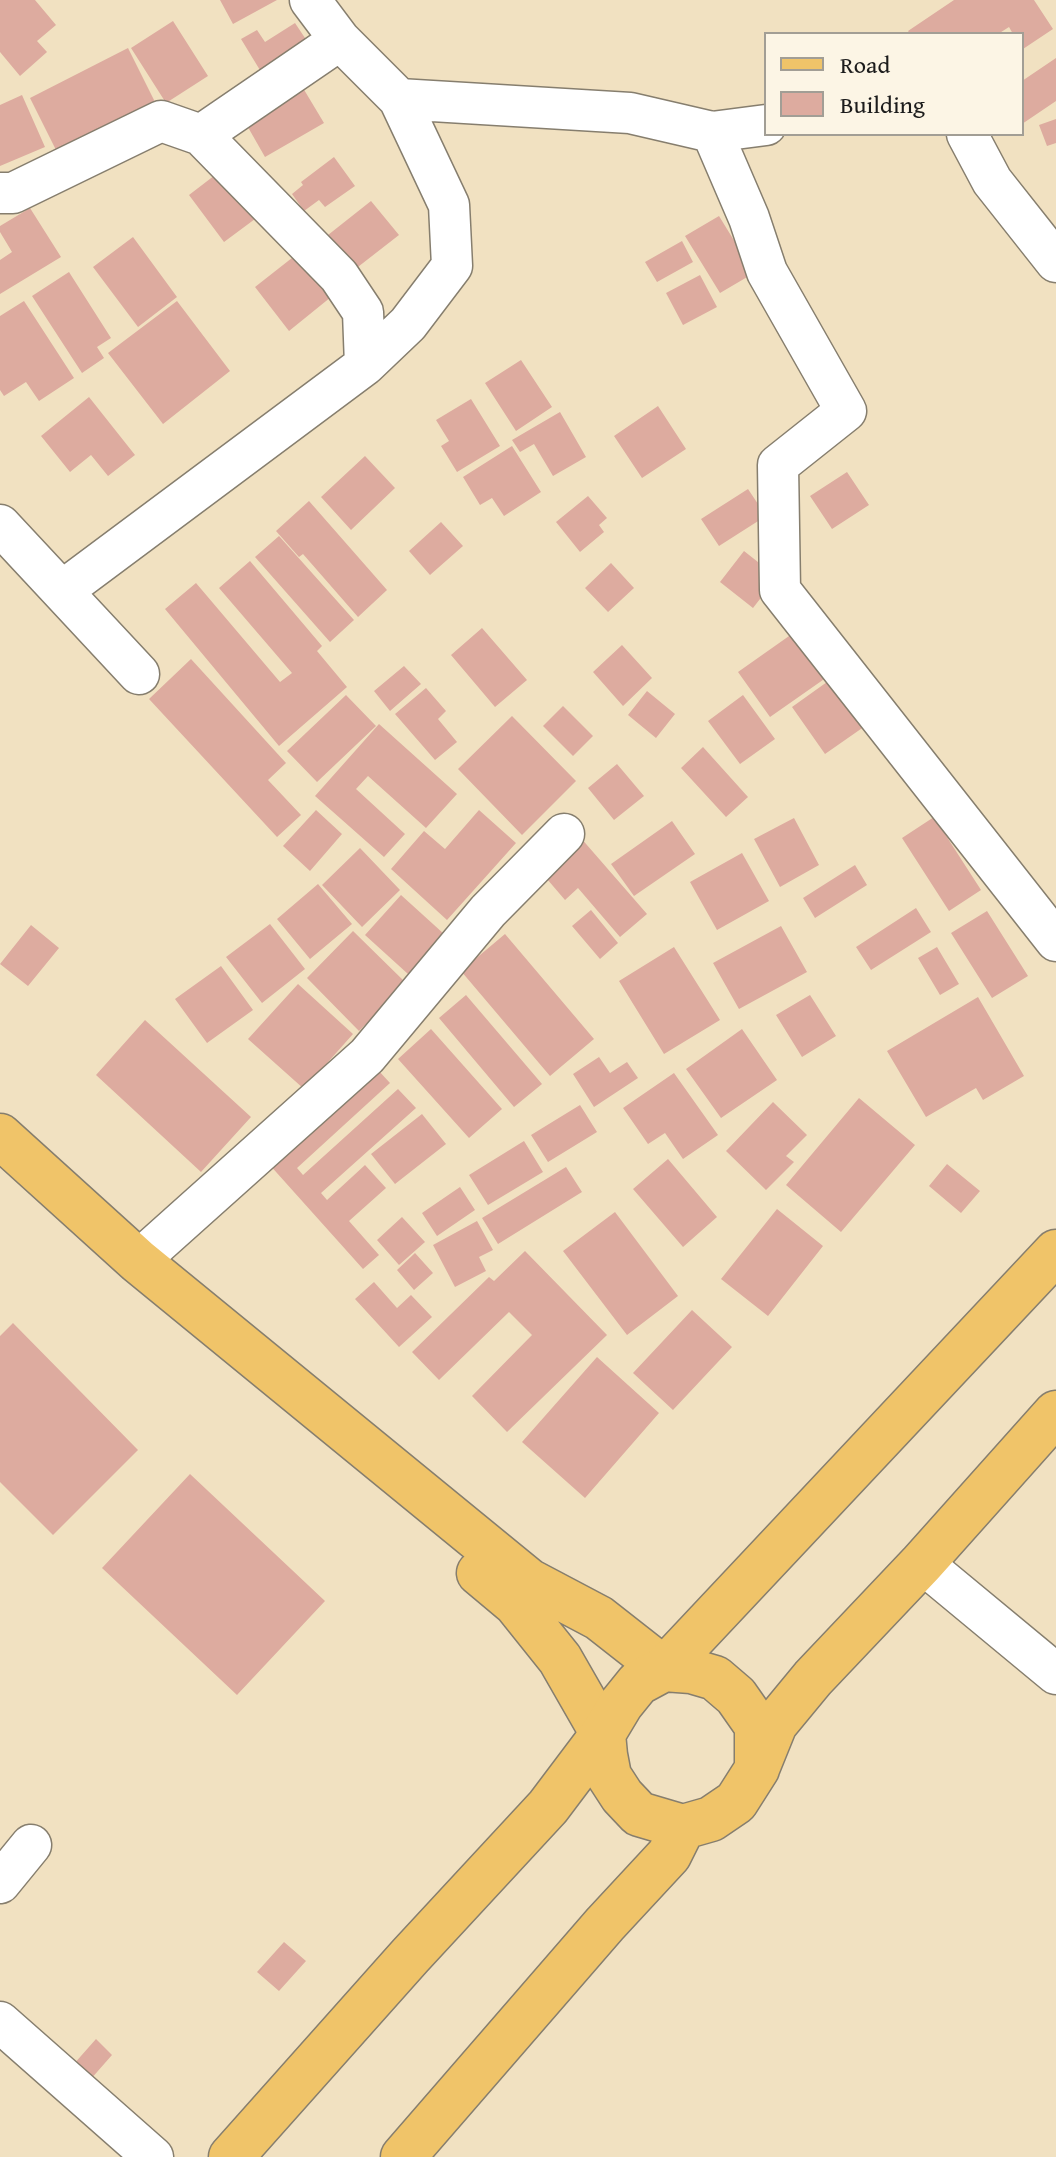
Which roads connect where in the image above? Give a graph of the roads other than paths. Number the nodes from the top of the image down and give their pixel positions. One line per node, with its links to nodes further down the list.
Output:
1 (310, 0): 2 (street)
2 (340, 40): 3 (street); 6 (street)
3 (399, 99): 5 (street); 10 (street)
4 (764, 125): 5 (street)
5 (712, 132): 15 (street)
6 (201, 135): 8 (street); 10 (street)
7 (968, 136): 9 (street)
8 (0, 193)
9 (1056, 262)
10 (365, 365): 12 (street)
11 (0, 525): 12 (street)
12 (62, 591): 13 (street)
13 (139, 674)
14 (564, 834): 19 (street)
15 (1056, 941)
16 (0, 1136): 19 (main road)
17 (0, 1150): 24 (main road)
18 (1056, 1252): 22 (main road)
19 (138, 1261): 22 (main road)
20 (1056, 1413): 21 (main road)
21 (922, 1563): 23 (street); 25 (main road)
22 (664, 1669): 24 (main road); 25 (main road)
23 (1056, 1674)
24 (603, 1734): 26 (main road); 31 (main road)
25 (757, 1769): 26 (main road)
26 (683, 1827): 32 (main road)
27 (31, 1845): 28 (street)
28 (0, 1883)
29 (0, 2022): 30 (street)
30 (153, 2157)
31 (231, 2157)
32 (403, 2157)

